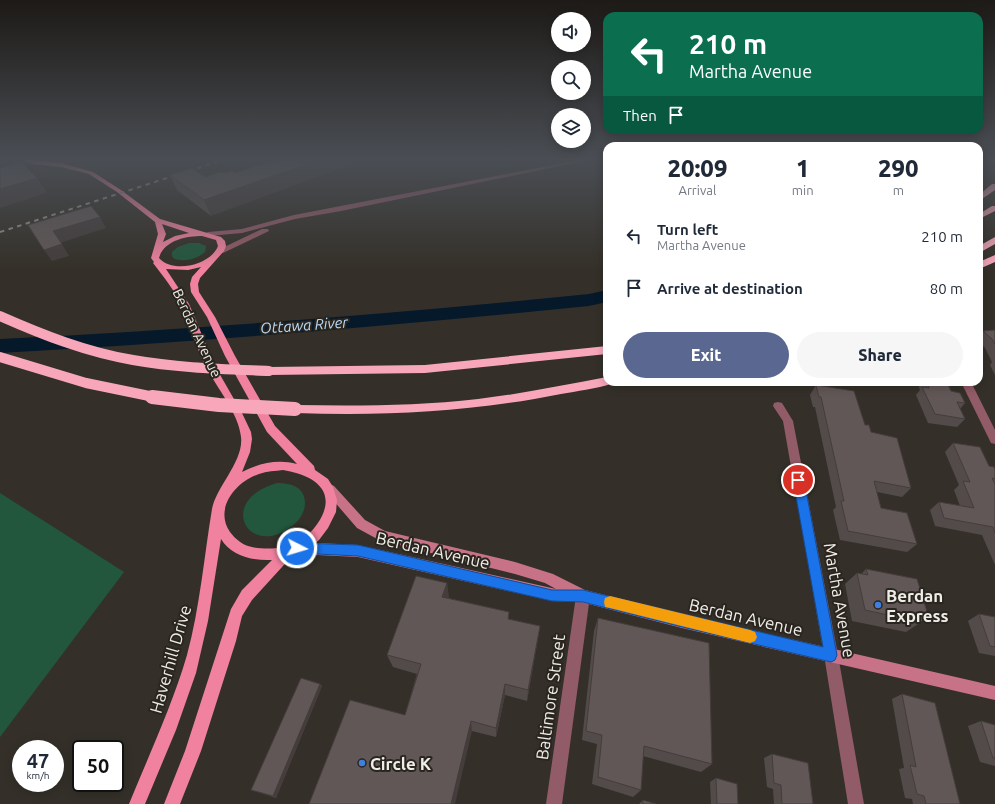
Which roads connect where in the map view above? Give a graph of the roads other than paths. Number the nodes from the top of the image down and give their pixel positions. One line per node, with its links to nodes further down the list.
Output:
1 (124, 196): 6 (main road)
2 (408, 196): 4 (street)
3 (995, 208): 5 (highway)
4 (341, 209): 8 (street); 12 (street)
5 (983, 215)
6 (158, 221): 7 (main road); 11 (main road)
7 (199, 234): 8 (main road); 11 (main road)
8 (208, 234): 12 (main road)
9 (995, 240): 10 (highway)
10 (983, 248)
11 (156, 253): 14 (main road)
12 (218, 254): 14 (main road); 23 (main road, Berdan Avenue)
13 (995, 258): 15 (highway)
14 (157, 263): 25 (main road, Berdan Avenue)
15 (983, 264)
16 (0, 316): 17 (highway, bridge)
17 (603, 350)
18 (0, 357): 19 (highway, bridge)
19 (603, 382)
20 (968, 386): 22 (street)
21 (778, 406): 29 (street, Martha Avenue)
22 (995, 440)
23 (318, 476): 24 (main road); 25 (main road)
24 (330, 489): 27 (main road); 28 (main road, Berdan Avenue)
25 (224, 494): 26 (main road)
26 (218, 518): 27 (main road); 31 (main road, Haverhill Drive)
27 (294, 549): 28 (main road, Berdan Avenue); 32 (main road)
28 (583, 596): 29 (main road, Berdan Avenue); 33 (street, Baltimore Street)
29 (831, 655): 30 (main road, Berdan Avenue); 34 (street, Martha Avenue)
30 (995, 693)
31 (137, 804)
32 (172, 804)
33 (554, 804)
34 (856, 804)

